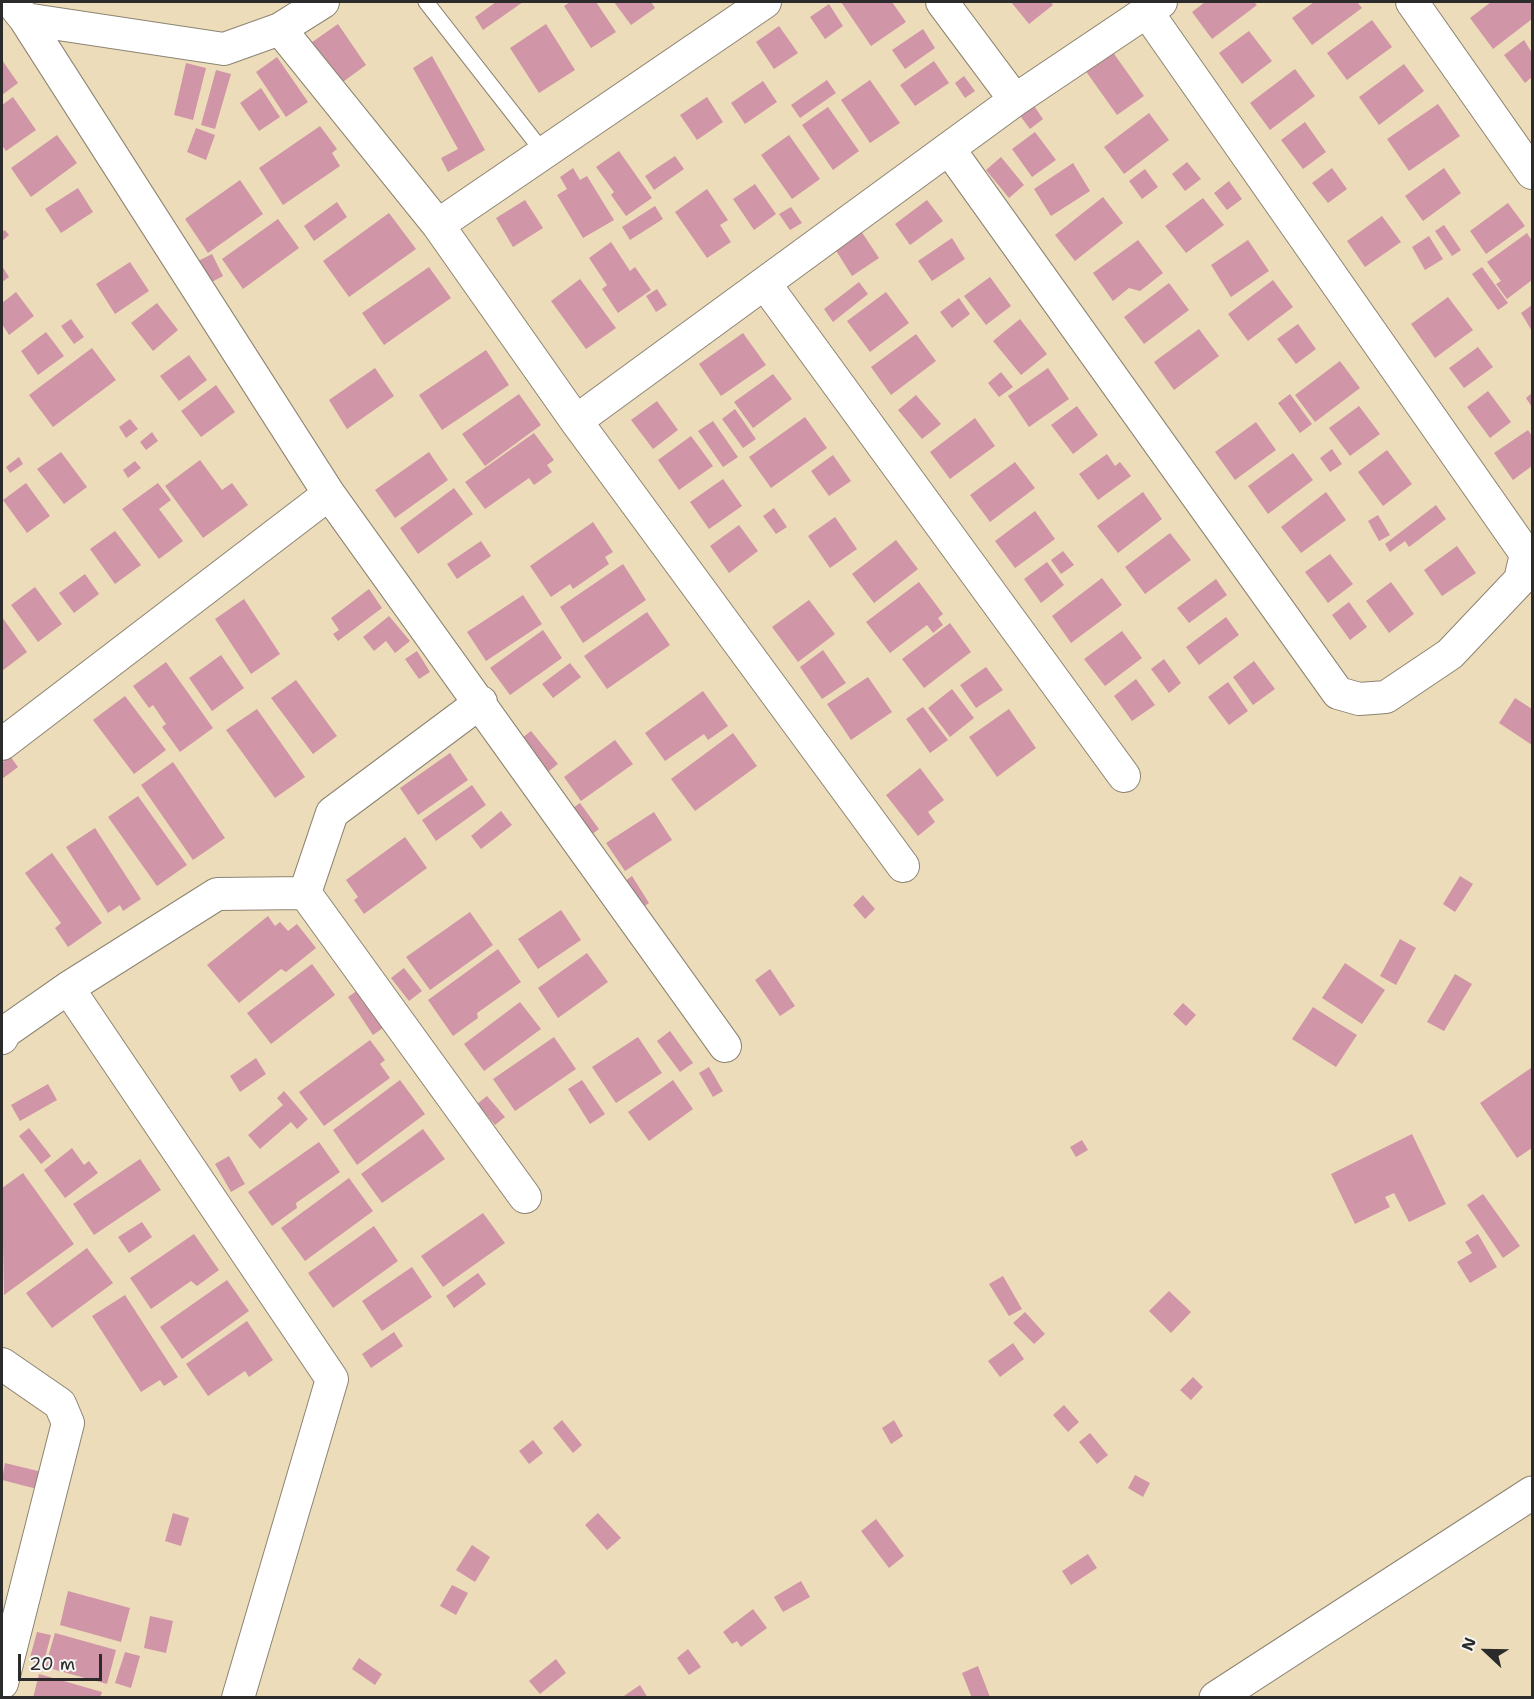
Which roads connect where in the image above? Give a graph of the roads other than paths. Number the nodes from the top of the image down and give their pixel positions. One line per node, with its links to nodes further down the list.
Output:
1 (323, 2): 8 (street)
2 (426, 2): 11 (lane)
3 (765, 2): 11 (street)
4 (942, 2): 9 (street)
5 (1412, 2): 12 (street)
6 (1154, 7): 9 (street); 10 (street)
7 (18, 10): 8 (street); 16 (street)
8 (280, 29): 13 (street)
9 (1015, 100): 10 (street)
10 (949, 149): 14 (street)
11 (544, 153): 13 (street)
12 (1533, 172)
13 (438, 225): 15 (street)
14 (765, 284): 15 (street); 19 (street)
15 (576, 421): 20 (street)
16 (329, 494): 17 (street); 18 (street)
17 (481, 702): 21 (street); 24 (street)
18 (2, 744)
19 (1124, 776)
20 (903, 866)
21 (305, 893): 22 (street); 25 (street)
22 (68, 988): 23 (street); 30 (street)
23 (2, 1038)
24 (725, 1046)
25 (525, 1197)
26 (2, 1364): 28 (street)
27 (1533, 1493): 31 (main road)
28 (11, 1605): 29 (street)
29 (2, 1683)
30 (238, 1698)
31 (1216, 1698)

